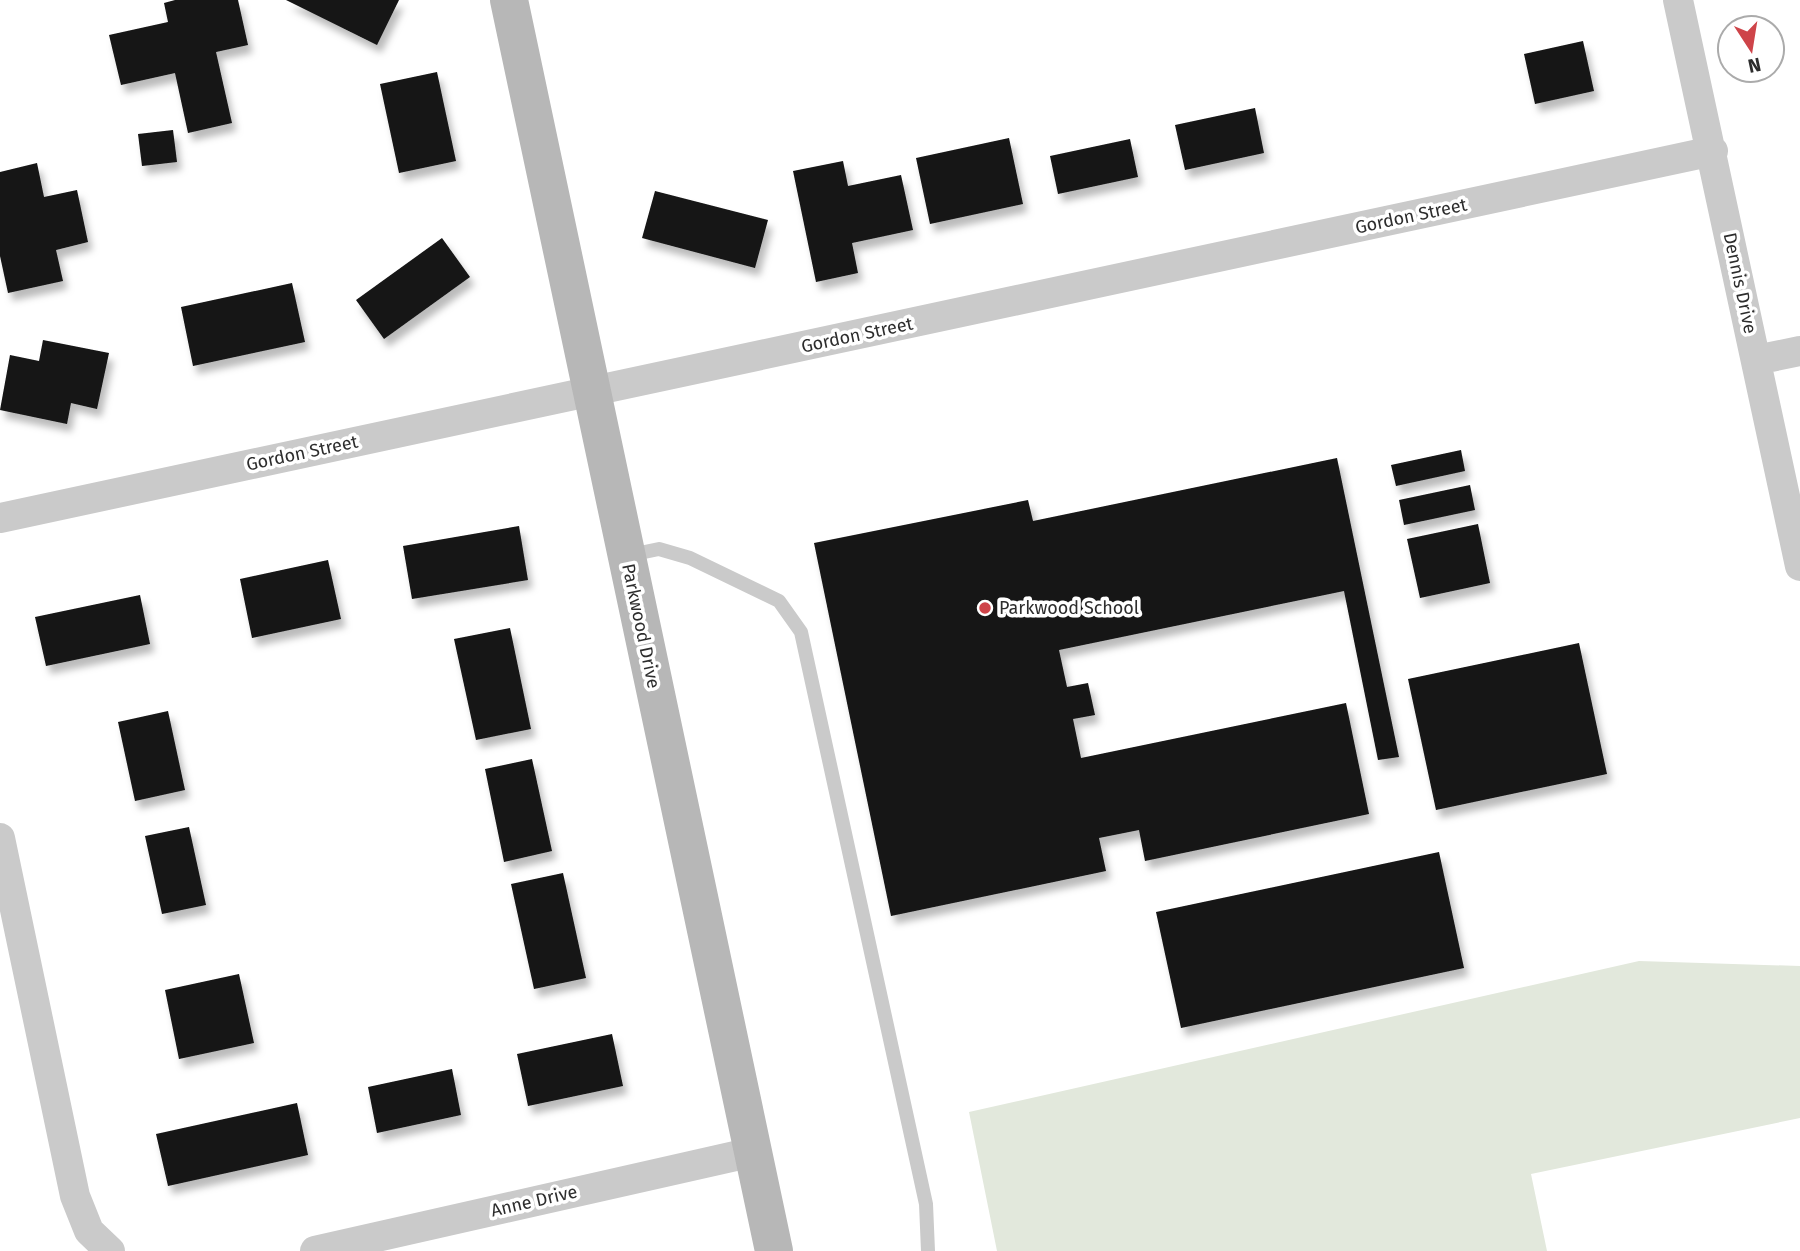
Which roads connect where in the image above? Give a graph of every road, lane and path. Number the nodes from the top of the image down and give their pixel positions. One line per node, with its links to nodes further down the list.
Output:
1 (509, 0): 6 (street, Parkwood Drive)
2 (1678, 0): 3 (street, Dennis Drive)
3 (1713, 150): 5 (street, Dennis Drive); 6 (street, Gordon Street)
4 (1800, 351): 5 (street)
5 (1756, 360): 9 (street, Dennis Drive)
6 (592, 392): 7 (street, Gordon Street); 8 (street, Parkwood Drive)
7 (0, 518)
8 (626, 556): 11 (street, Parkwood Drive); 15 (lane)
9 (1800, 566)
10 (0, 838): 12 (street)
11 (753, 1152): 13 (street, Anne Drive); 14 (street, Parkwood Drive)
12 (110, 1251)
13 (314, 1251)
14 (774, 1251)
15 (928, 1251)

